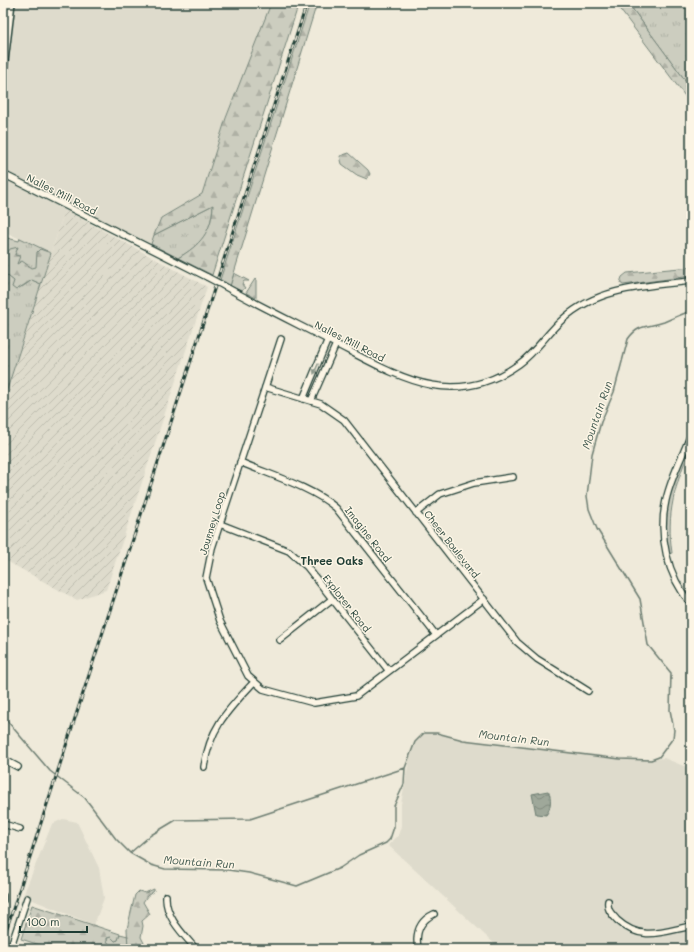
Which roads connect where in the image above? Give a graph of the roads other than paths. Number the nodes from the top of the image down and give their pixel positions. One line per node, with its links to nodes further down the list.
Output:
1 (11, 3): 2 (main road)
2 (3, 70)
3 (3, 174): 6 (street, Nalles Mill Road, bridge)
4 (691, 281): 7 (street, Nalles Mill Road)
5 (281, 339): 8 (street, Journey Loop)
6 (328, 339): 7 (street, Nalles Mill Road); 9 (street, one-way to 9)
7 (336, 344): 10 (street)
8 (266, 387): 9 (street, Cheer Boulevard); 12 (street, Journey Loop)
9 (303, 399): 10 (street, Cheer Boulevard)
10 (311, 401): 14 (street, Cheer Boulevard)
11 (691, 434): 18 (street)
12 (240, 462): 15 (street, Journey Loop); 19 (street, Imagine Road)
13 (513, 476): 14 (street)
14 (416, 512): 17 (street, Cheer Boulevard)
15 (220, 524): 16 (street, Explorer Road); 22 (street, Journey Loop)
16 (332, 599): 20 (street); 21 (street, Explorer Road)
17 (484, 599): 19 (street, Journey Loop); 23 (street, Cheer Boulevard)
18 (691, 604)
19 (436, 635): 21 (street, Journey Loop)
20 (280, 640)
21 (388, 671): 22 (street, Journey Loop)
22 (254, 682): 26 (street)
23 (588, 691)
24 (3, 758): 25 (street)
25 (18, 767)
26 (204, 767)
27 (3, 824): 28 (street)
28 (20, 829)
29 (166, 896): 35 (street)
30 (27, 898): 34 (street)
31 (608, 901): 33 (street)
32 (434, 914): 36 (street)
33 (691, 926)
34 (10, 949)
35 (196, 949)
36 (418, 949)

